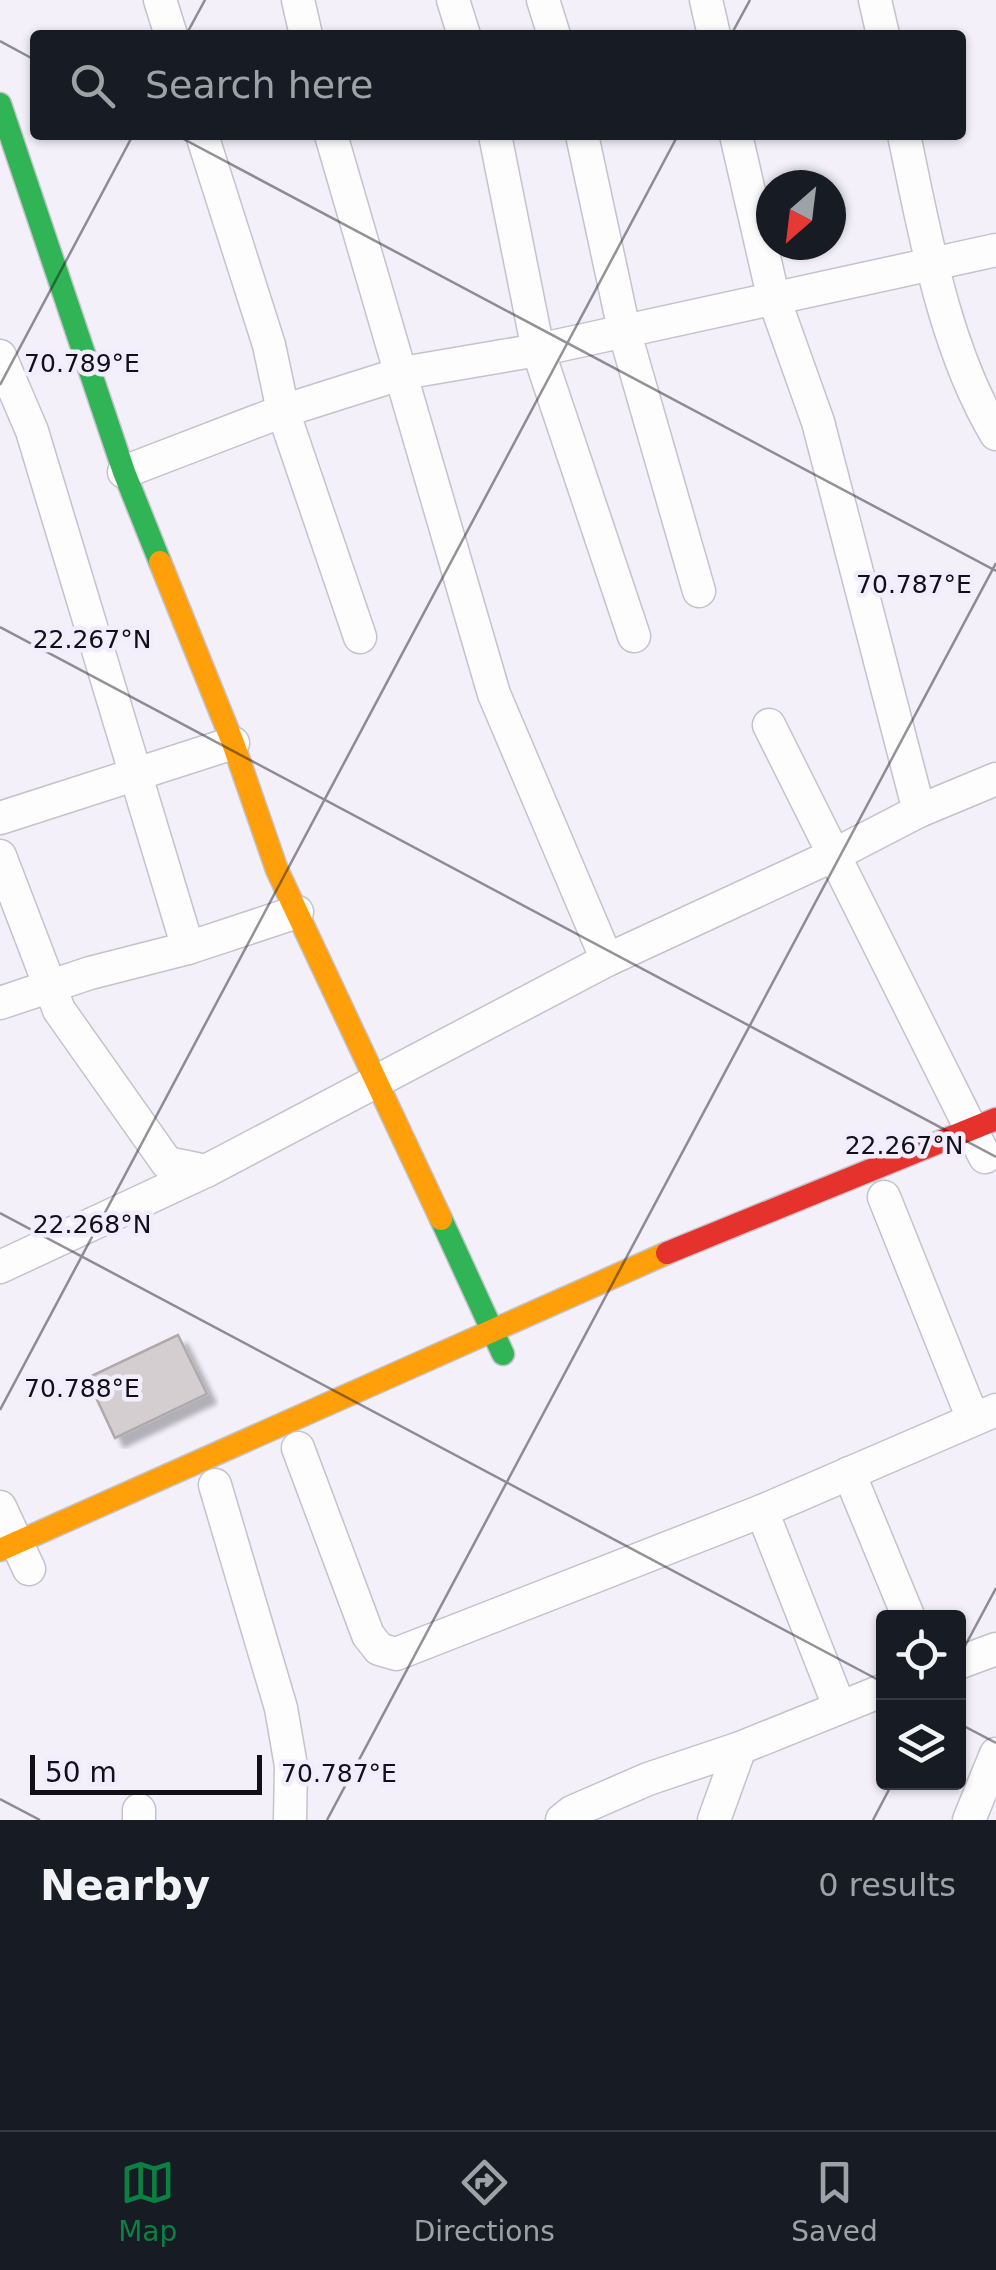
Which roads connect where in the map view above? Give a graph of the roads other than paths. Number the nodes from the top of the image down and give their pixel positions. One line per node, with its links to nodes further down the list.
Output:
1 (160, 0): 7 (street)
2 (298, 0): 8 (street)
3 (453, 0): 9 (street)
4 (544, 0): 10 (street)
5 (706, 0): 11 (street)
6 (875, 0): 12 (street)
7 (169, 30)
8 (305, 30)
9 (462, 30)
10 (553, 30)
11 (713, 30)
12 (881, 30)
13 (0, 104): 29 (street)
14 (204, 140): 27 (street)
15 (333, 140): 26 (street)
16 (495, 140): 24 (street)
17 (583, 140): 23 (street)
18 (737, 140): 22 (street)
19 (905, 140): 21 (street)
20 (996, 250): 21 (street)
21 (932, 266): 22 (street); 28 (street)
22 (774, 296): 23 (street); 37 (street)
23 (624, 330): 24 (street); 30 (street)
24 (538, 350): 26 (street); 31 (street)
25 (0, 356): 35 (street)
26 (402, 373): 27 (street); 43 (street)
27 (284, 411): 29 (street); 32 (street)
28 (996, 434)
29 (124, 472): 34 (street)
30 (698, 591)
31 (634, 636)
32 (360, 637)
33 (769, 724): 39 (street)
34 (232, 743): 35 (street); 41 (street)
35 (134, 775): 38 (street); 42 (street)
36 (996, 779): 37 (street)
37 (919, 812): 39 (street)
38 (0, 818)
39 (834, 855): 43 (street); 47 (street)
40 (0, 856): 44 (street)
41 (296, 912): 42 (street); 46 (street)
42 (188, 948): 44 (street)
43 (607, 960): 46 (street)
44 (50, 984): 45 (street); 48 (street)
45 (0, 1002)
46 (378, 1080): 48 (street); 51 (street)
47 (984, 1144): 51 (street)
48 (206, 1172): 50 (street)
49 (884, 1197): 53 (street)
50 (0, 1267)
51 (492, 1328): 52 (street); 59 (street)
52 (504, 1354)
53 (985, 1415): 55 (street)
54 (298, 1448): 58 (street)
55 (849, 1473): 58 (street); 60 (street)
56 (215, 1485): 67 (street)
57 (0, 1507): 59 (street)
58 (762, 1511): 64 (street)
59 (21, 1560)
60 (906, 1610)
61 (996, 1649): 62 (street)
62 (966, 1660)
63 (876, 1693): 64 (street)
64 (839, 1706): 65 (street)
65 (740, 1748): 68 (street); 69 (street)
66 (996, 1754): 70 (street)
67 (290, 1820)
68 (562, 1820)
69 (714, 1820)
70 (970, 1820)

